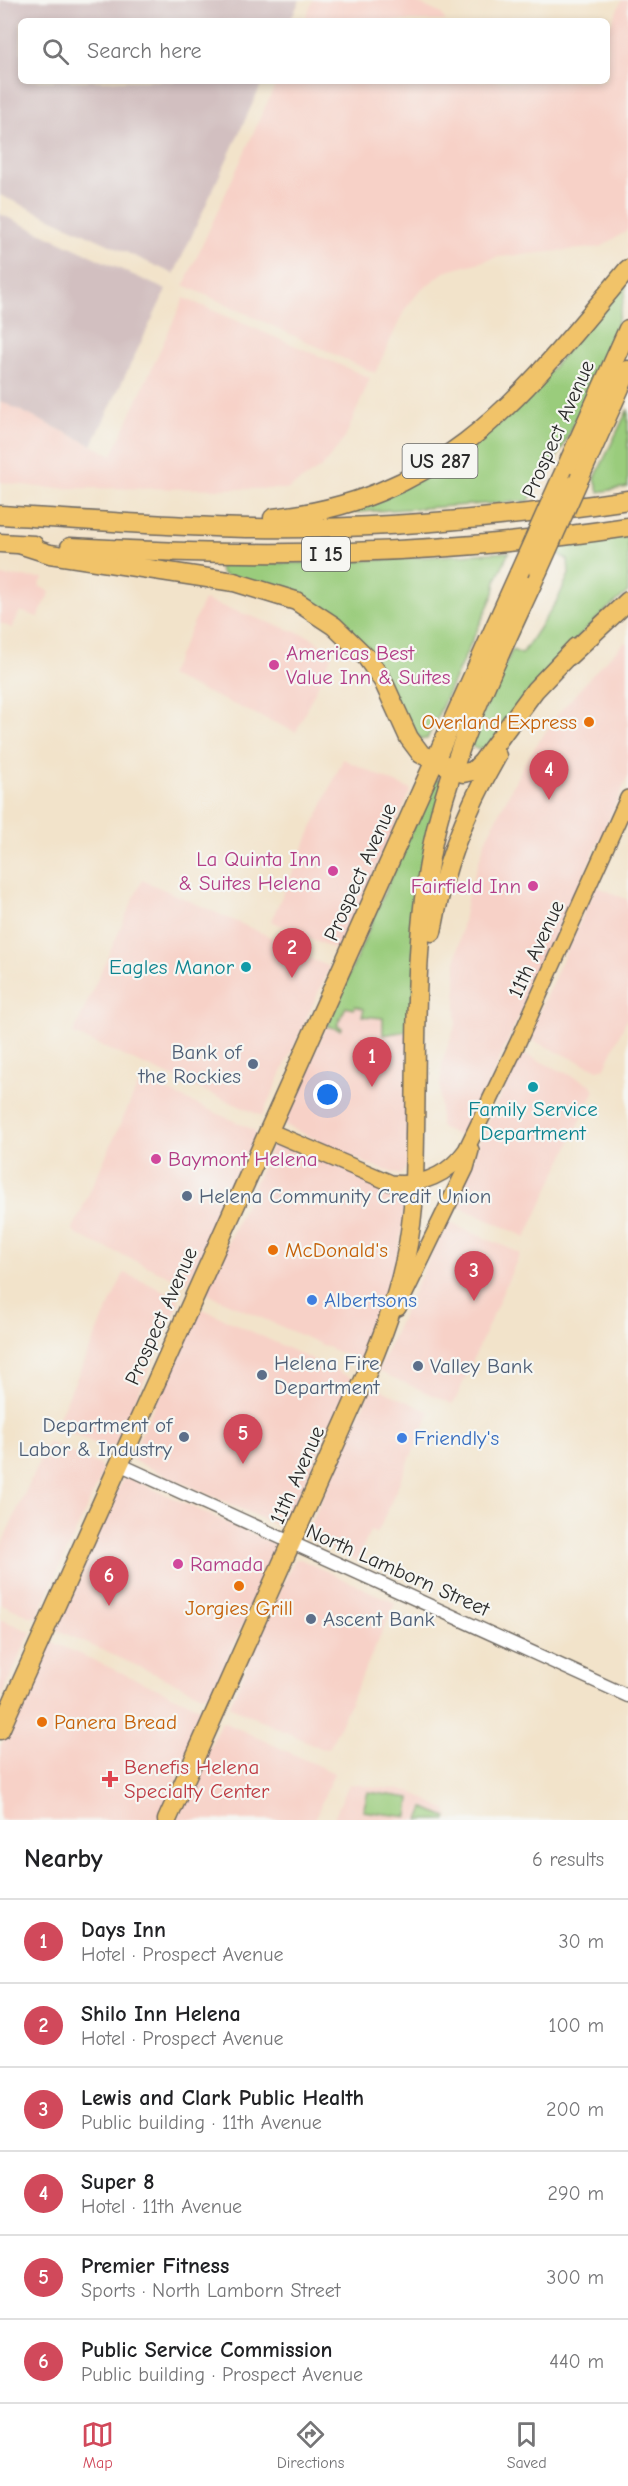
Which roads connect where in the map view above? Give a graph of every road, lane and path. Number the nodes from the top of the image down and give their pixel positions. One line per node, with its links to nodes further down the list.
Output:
1 (628, 268): 8 (highway, US 287)
2 (628, 329): 14 (highway, Prospect Avenue, bridge)
3 (628, 370): 5 (highway, Prospect Avenue)
4 (628, 392): 5 (highway)
5 (598, 438): 15 (highway, Prospect Avenue, bridge)
6 (628, 500): 8 (highway, I 15)
7 (0, 515): 8 (highway, I 15)
8 (183, 525)
9 (628, 527): 11 (highway, I 15)
10 (0, 543): 11 (highway, I 15)
11 (22, 545): 14 (highway)
12 (628, 601): 13 (highway)
13 (576, 647): 15 (highway); 17 (highway)
14 (435, 760): 15 (highway); 19 (highway, Prospect Avenue)
15 (453, 768): 17 (highway, Prospect Avenue)
16 (628, 798): 18 (main road, 11th Avenue)
17 (418, 1017): 20 (highway, Prospect Avenue)
18 (482, 1116): 20 (main road, 11th Avenue); 21 (main road, 11th Avenue)
19 (269, 1131): 20 (main road, 11th Avenue); 22 (highway, Prospect Avenue)
20 (414, 1182): 21 (highway, Prospect Avenue)
21 (382, 1337): 23 (highway, 11th Avenue)
22 (119, 1464): 23 (street, North Lamborn Street); 25 (highway, Prospect Avenue)
23 (291, 1542): 24 (street, North Lamborn Street); 26 (highway, 11th Avenue)
24 (628, 1696)
25 (0, 1730)
26 (167, 1820)

